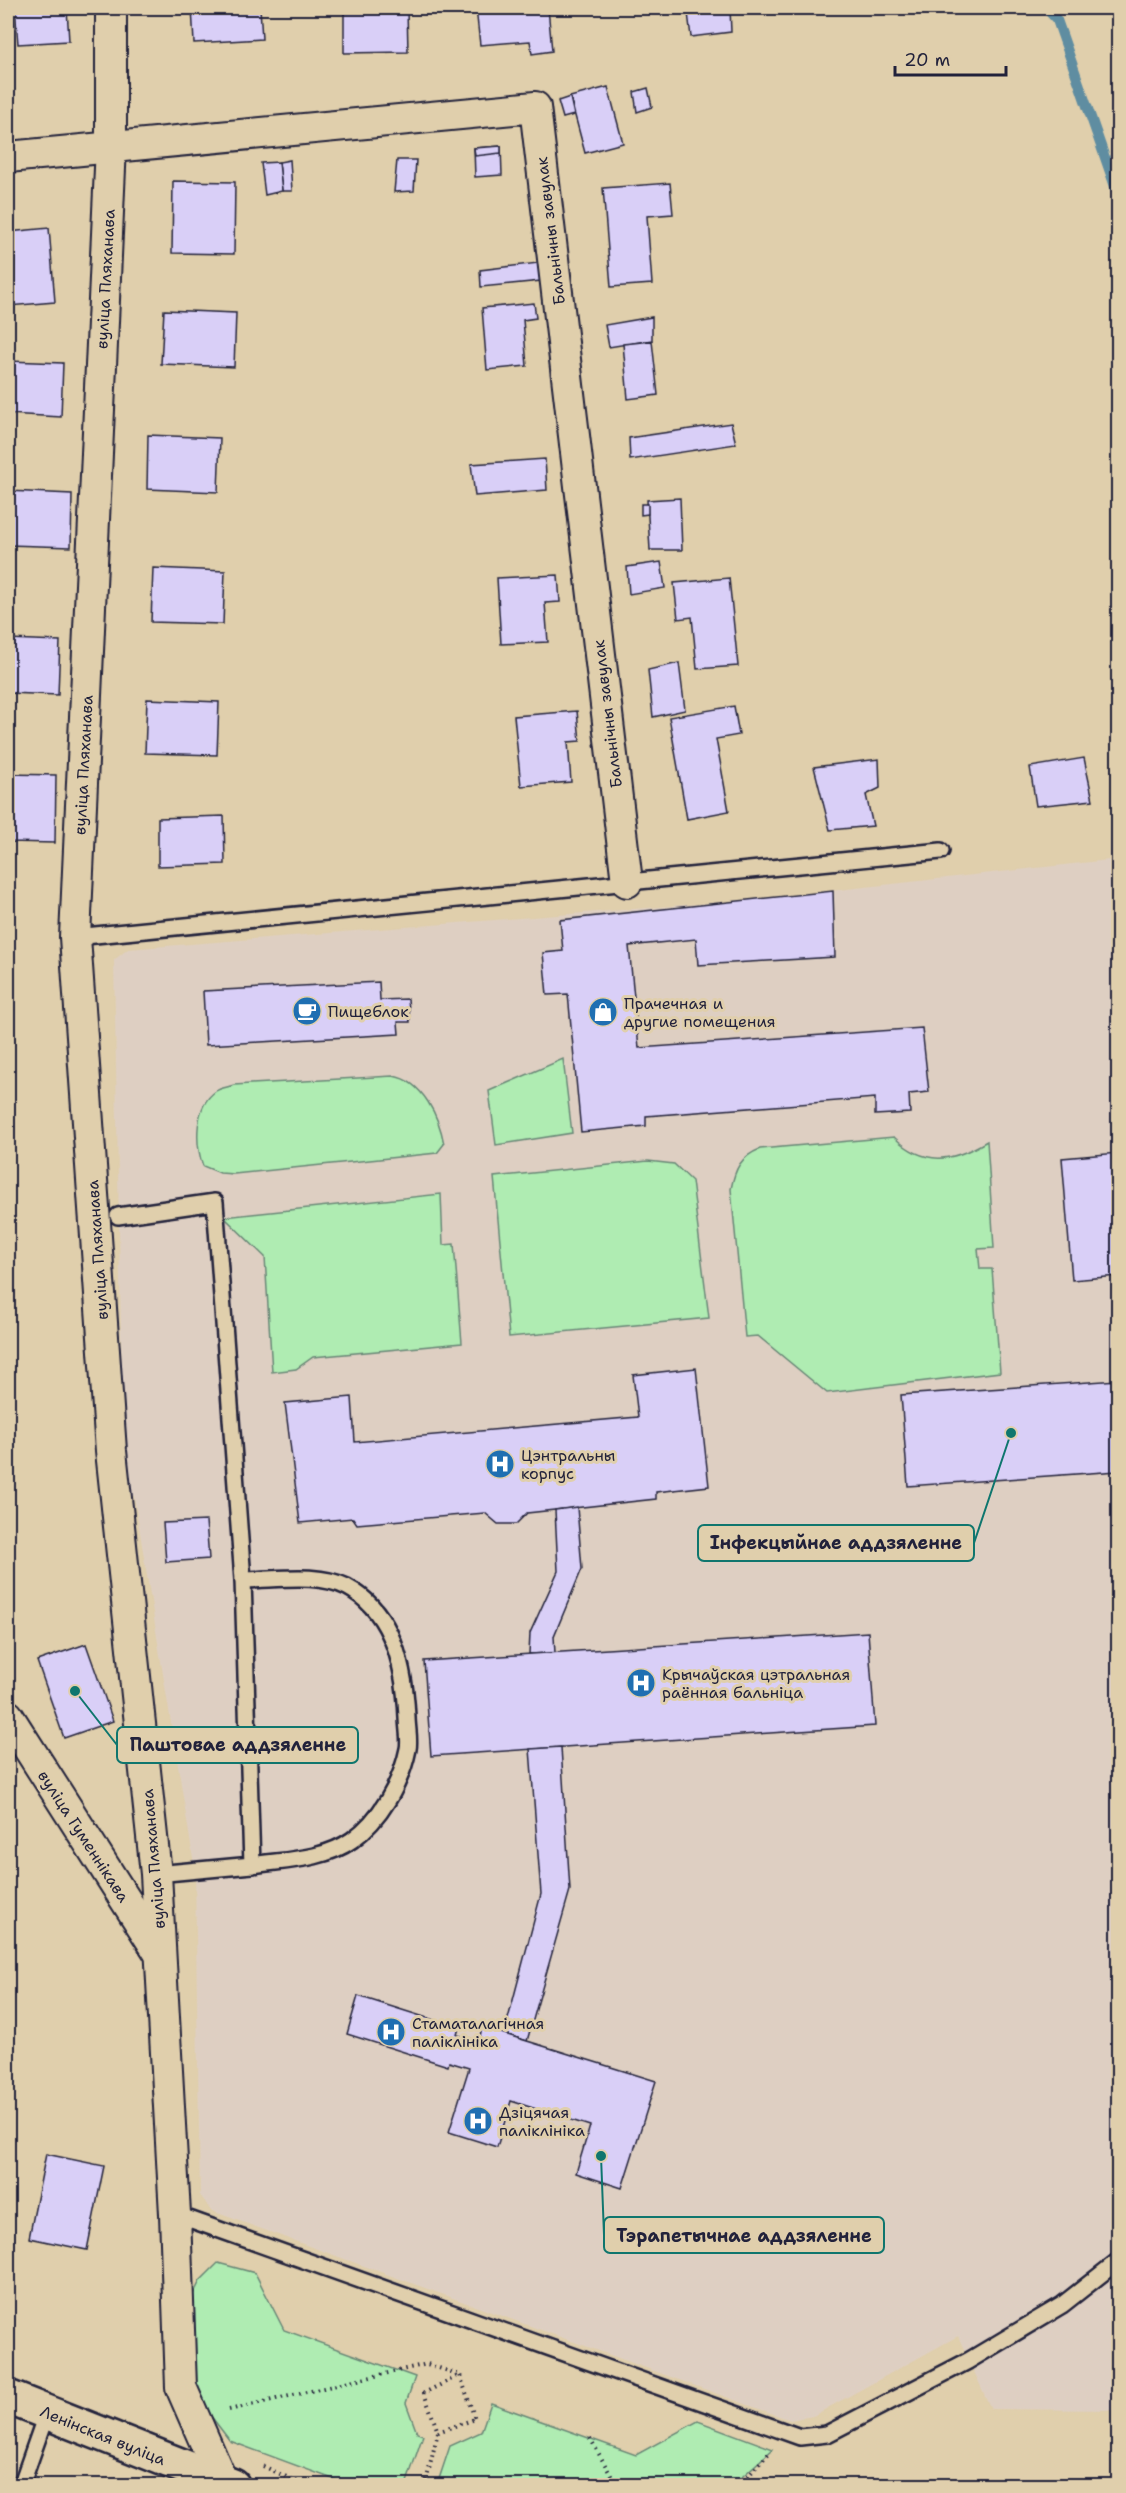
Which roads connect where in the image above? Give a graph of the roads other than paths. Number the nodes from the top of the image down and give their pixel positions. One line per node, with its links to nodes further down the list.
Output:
1 (111, 8): 2 (street, вуліца Пляханава)
2 (111, 146): 3 (street, Бальнічны завулак); 5 (street, Бальнічны завулак); 6 (street, вуліца Пляханава)
3 (8, 157)
4 (941, 852): 5 (lane)
5 (627, 882): 6 (lane)
6 (75, 937): 11 (street, вуліца Пляханава)
7 (118, 1216): 8 (lane)
8 (243, 1580): 10 (lane); 10 (lane)
9 (8, 1716): 12 (street, вуліца Гуменнікава)
10 (252, 1865): 11 (lane)
11 (156, 1874): 12 (street, вуліца Пляханава)
12 (161, 1957): 13 (street, вуліца Пляханава)
13 (175, 2214): 14 (lane); 17 (street, вуліца Пляханава)
14 (1119, 2261)
15 (8, 2397): 16 (main road, Ленінская вуліца)
16 (47, 2412): 17 (main road, Ленінская вуліца); 18 (lane)
17 (227, 2483)
18 (21, 2486)

